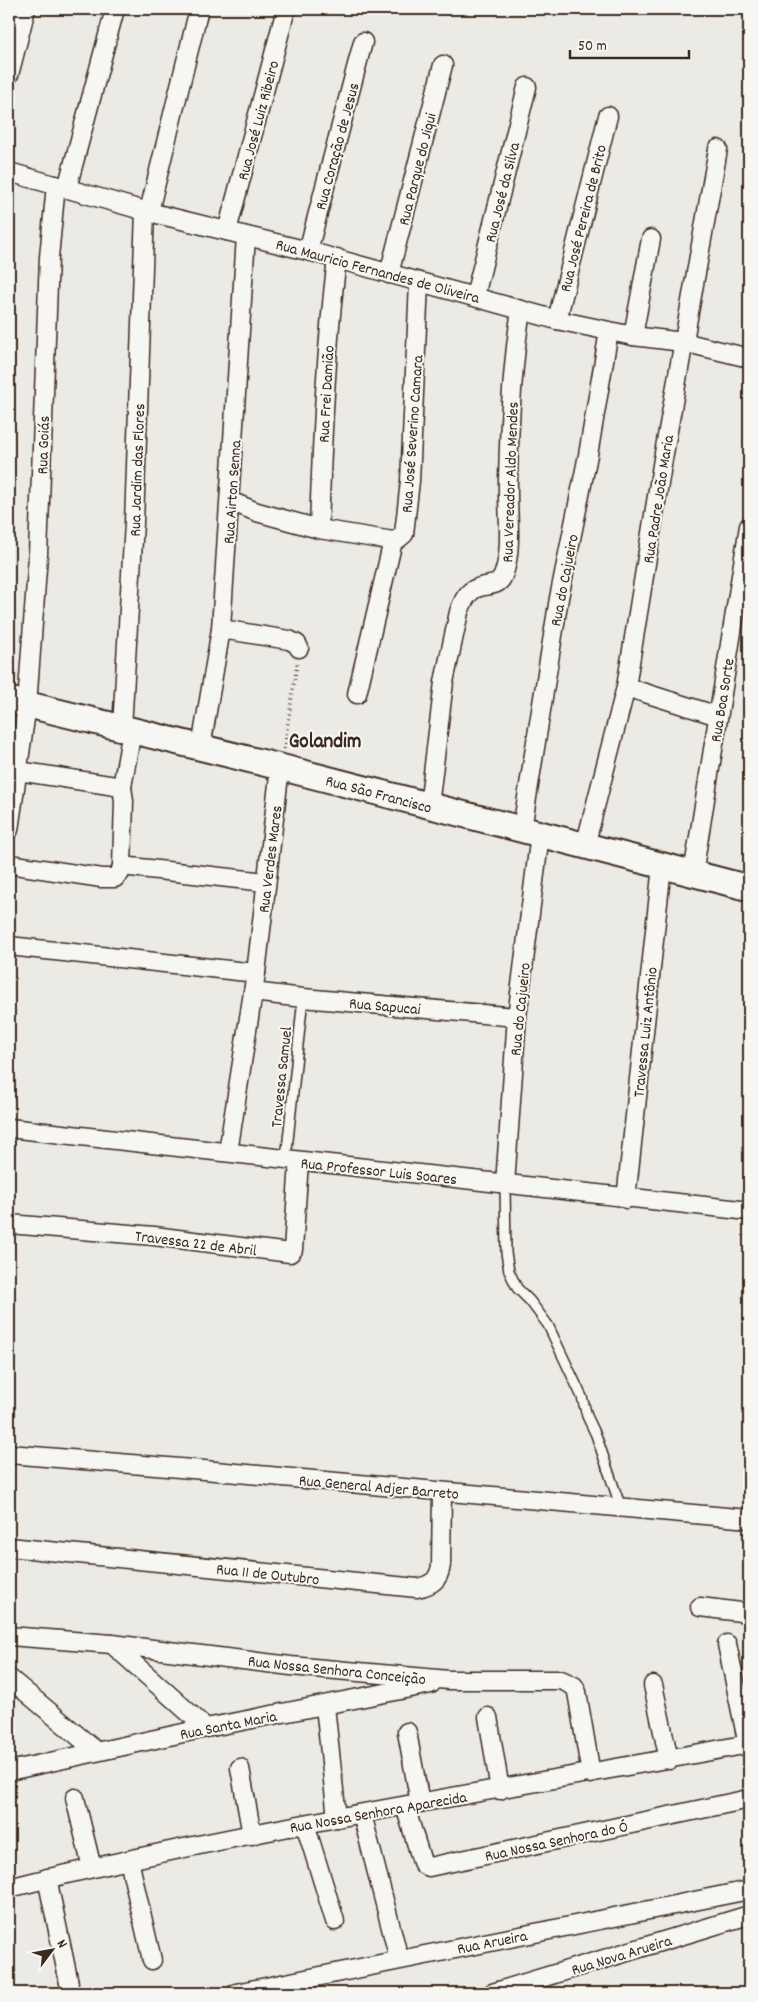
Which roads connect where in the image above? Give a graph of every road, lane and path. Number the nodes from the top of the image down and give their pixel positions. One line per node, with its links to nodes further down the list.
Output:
1 (26, 9): 7 (street)
2 (115, 9): 12 (street, Rua Goiás)
3 (199, 9): 13 (street, Rua Jardim das Flores)
4 (286, 9): 14 (street, Rua José Luiz Ribeiro)
5 (363, 42): 17 (street, Rua Coração de Jesus)
6 (443, 65): 19 (street, Rua Parque do Jiqui)
7 (9, 75)
8 (527, 87): 21 (street, Rua José da Silva)
9 (608, 116): 23 (street, Rua José Pereira de Brito)
10 (718, 149): 26 (street, Rua Padre João Maria)
11 (9, 172): 12 (street, Rua Mauricio Fernandes de Oliveira)
12 (61, 187): 13 (street, Rua Mauricio Fernandes de Oliveira); 36 (street, Rua Goiás)
13 (147, 211): 14 (street, Rua Mauricio Fernandes de Oliveira); 38 (street, Rua Jardim das Flores)
14 (227, 230): 15 (street, Rua Mauricio Fernandes de Oliveira)
15 (246, 236): 17 (street, Rua Mauricio Fernandes de Oliveira); 28 (street, Rua Airton Senna)
16 (650, 239): 25 (street)
17 (308, 250): 18 (street, Rua Mauricio Fernandes de Oliveira)
18 (337, 258): 19 (street, Rua Mauricio Fernandes de Oliveira); 30 (street, Rua Frei Damião)
19 (389, 274): 20 (street, Rua Mauricio Fernandes de Oliveira)
20 (419, 283): 21 (street, Rua Mauricio Fernandes de Oliveira); 31 (street, Rua José Severino Camara)
21 (474, 296): 22 (street, Rua Mauricio Fernandes de Oliveira)
22 (521, 310): 23 (street, Rua Mauricio Fernandes de Oliveira); 43 (street, Rua Vereador Aldo Mendes)
23 (557, 320): 24 (street, Rua Mauricio Fernandes de Oliveira)
24 (609, 331): 25 (street, Rua Mauricio Fernandes de Oliveira); 45 (street, Rua do Cajueiro)
25 (633, 336): 26 (street, Rua Mauricio Fernandes de Oliveira)
26 (683, 342): 27 (street, Rua Mauricio Fernandes de Oliveira); 34 (street, Rua Padre João Maria)
27 (749, 358)
28 (230, 501): 30 (street); 32 (street, Rua Airton Senna)
29 (749, 526): 37 (street, Rua Boa Sorte)
30 (318, 529): 31 (street)
31 (393, 541): 35 (street, Rua José Severino Camara)
32 (221, 629): 33 (street); 39 (street, Rua Airton Senna)
33 (299, 648): 40 (path)
34 (626, 687): 37 (street); 46 (street, Rua Padre João Maria)
35 (357, 694)
36 (18, 703): 38 (street, Rua São Francisco); 41 (street, Rua Goiás)
37 (718, 716): 50 (street, Rua Boa Sorte)
38 (127, 730): 39 (street, Rua São Francisco); 42 (street, Rua Jardim das Flores)
39 (201, 747): 40 (street, Rua São Francisco)
40 (280, 767): 43 (street, Rua São Francisco); 51 (street, Rua Verdes Mares)
41 (18, 771): 42 (street); 44 (street, Rua Goiás)
42 (122, 787): 48 (street, Rua Jardim das Flores)
43 (429, 806): 45 (street, Rua São Francisco)
44 (9, 830)
45 (531, 832): 46 (street, Rua São Francisco); 57 (street, Rua do Cajueiro)
46 (585, 846): 49 (street, Rua São Francisco)
47 (9, 864): 48 (street)
48 (122, 866): 51 (street)
49 (662, 866): 50 (street, Rua São Francisco); 62 (street, Travessa Luiz Antônio)
50 (693, 874): 52 (street, Rua São Francisco)
51 (265, 882): 54 (street, Rua Verdes Mares)
52 (749, 888)
53 (9, 946): 54 (street)
54 (256, 973): 55 (street, Rua Verdes Mares)
55 (253, 992): 56 (street, Rua Sapucai); 59 (street, Rua Verdes Mares)
56 (303, 998): 57 (street, Rua Sapucai); 60 (lane, Travessa Samuel)
57 (517, 1017): 61 (street, Rua do Cajueiro)
58 (9, 1128): 59 (street, Rua Professor Luis Soares)
59 (228, 1152): 60 (street, Rua Professor Luis Soares)
60 (293, 1160): 61 (street, Rua Professor Luis Soares); 64 (street, Travessa 22 de Abril)
61 (505, 1184): 62 (street, Rua Professor Luis Soares); 67 (lane)
62 (626, 1198): 63 (street, Rua Professor Luis Soares)
63 (749, 1211)
64 (9, 1224)
65 (9, 1454): 66 (street, Rua General Adjer Barreto)
66 (442, 1492): 67 (street, Rua General Adjer Barreto); 69 (street, Rua 11 de Outubro)
67 (621, 1508): 68 (street, Rua General Adjer Barreto)
68 (749, 1519)
69 (9, 1547)
70 (700, 1608): 71 (street)
71 (749, 1613)
72 (9, 1636): 73 (street, Rua Nossa Senhora Conceição)
73 (112, 1644): 76 (street, Rua Nossa Senhora Conceição); 80 (street)
74 (727, 1644): 82 (street)
75 (9, 1678): 83 (street)
76 (449, 1680): 78 (street, Rua Santa Maria); 87 (street, Rua Nossa Senhora Conceição)
77 (653, 1685): 84 (street)
78 (325, 1706): 80 (street, Rua Santa Maria); 93 (street)
79 (488, 1717): 88 (street)
80 (206, 1728): 83 (street, Rua Santa Maria)
81 (407, 1732): 91 (street, Rua Nossa Senhora do Ó)
82 (749, 1745): 84 (street, Rua Nossa Senhora Aparecida)
83 (96, 1751): 86 (street, Rua Santa Maria)
84 (669, 1760): 87 (street, Rua Nossa Senhora Aparecida)
85 (240, 1768): 95 (street)
86 (9, 1770)
87 (591, 1774): 88 (street, Rua Nossa Senhora Aparecida)
88 (500, 1790): 91 (street, Rua Nossa Senhora Aparecida)
89 (75, 1798): 97 (street)
90 (749, 1799): 91 (street, Rua Nossa Senhora do Ó)
91 (413, 1804): 92 (street, Rua Nossa Senhora Aparecida)
92 (362, 1814): 93 (street, Rua Nossa Senhora Aparecida); 103 (street)
93 (338, 1818): 94 (street, Rua Nossa Senhora Aparecida)
94 (305, 1824): 95 (street, Rua Nossa Senhora Aparecida); 102 (street)
95 (252, 1835): 96 (street, Rua Nossa Senhora Aparecida)
96 (129, 1860): 97 (street, Rua Nossa Senhora Aparecida); 104 (street)
97 (92, 1868): 98 (street, Rua Nossa Senhora Aparecida)
98 (47, 1878): 99 (street, Rua Nossa Senhora Aparecida); 105 (street)
99 (9, 1884)
100 (743, 1891): 101 (street); 103 (street, Rua Arueira)
101 (746, 1916): 107 (street, Rua Nova Arueira)
102 (335, 1921)
103 (399, 1959): 106 (street, Rua Arueira)
104 (152, 1960)
105 (69, 1983)
106 (236, 1993)
107 (492, 1993)

